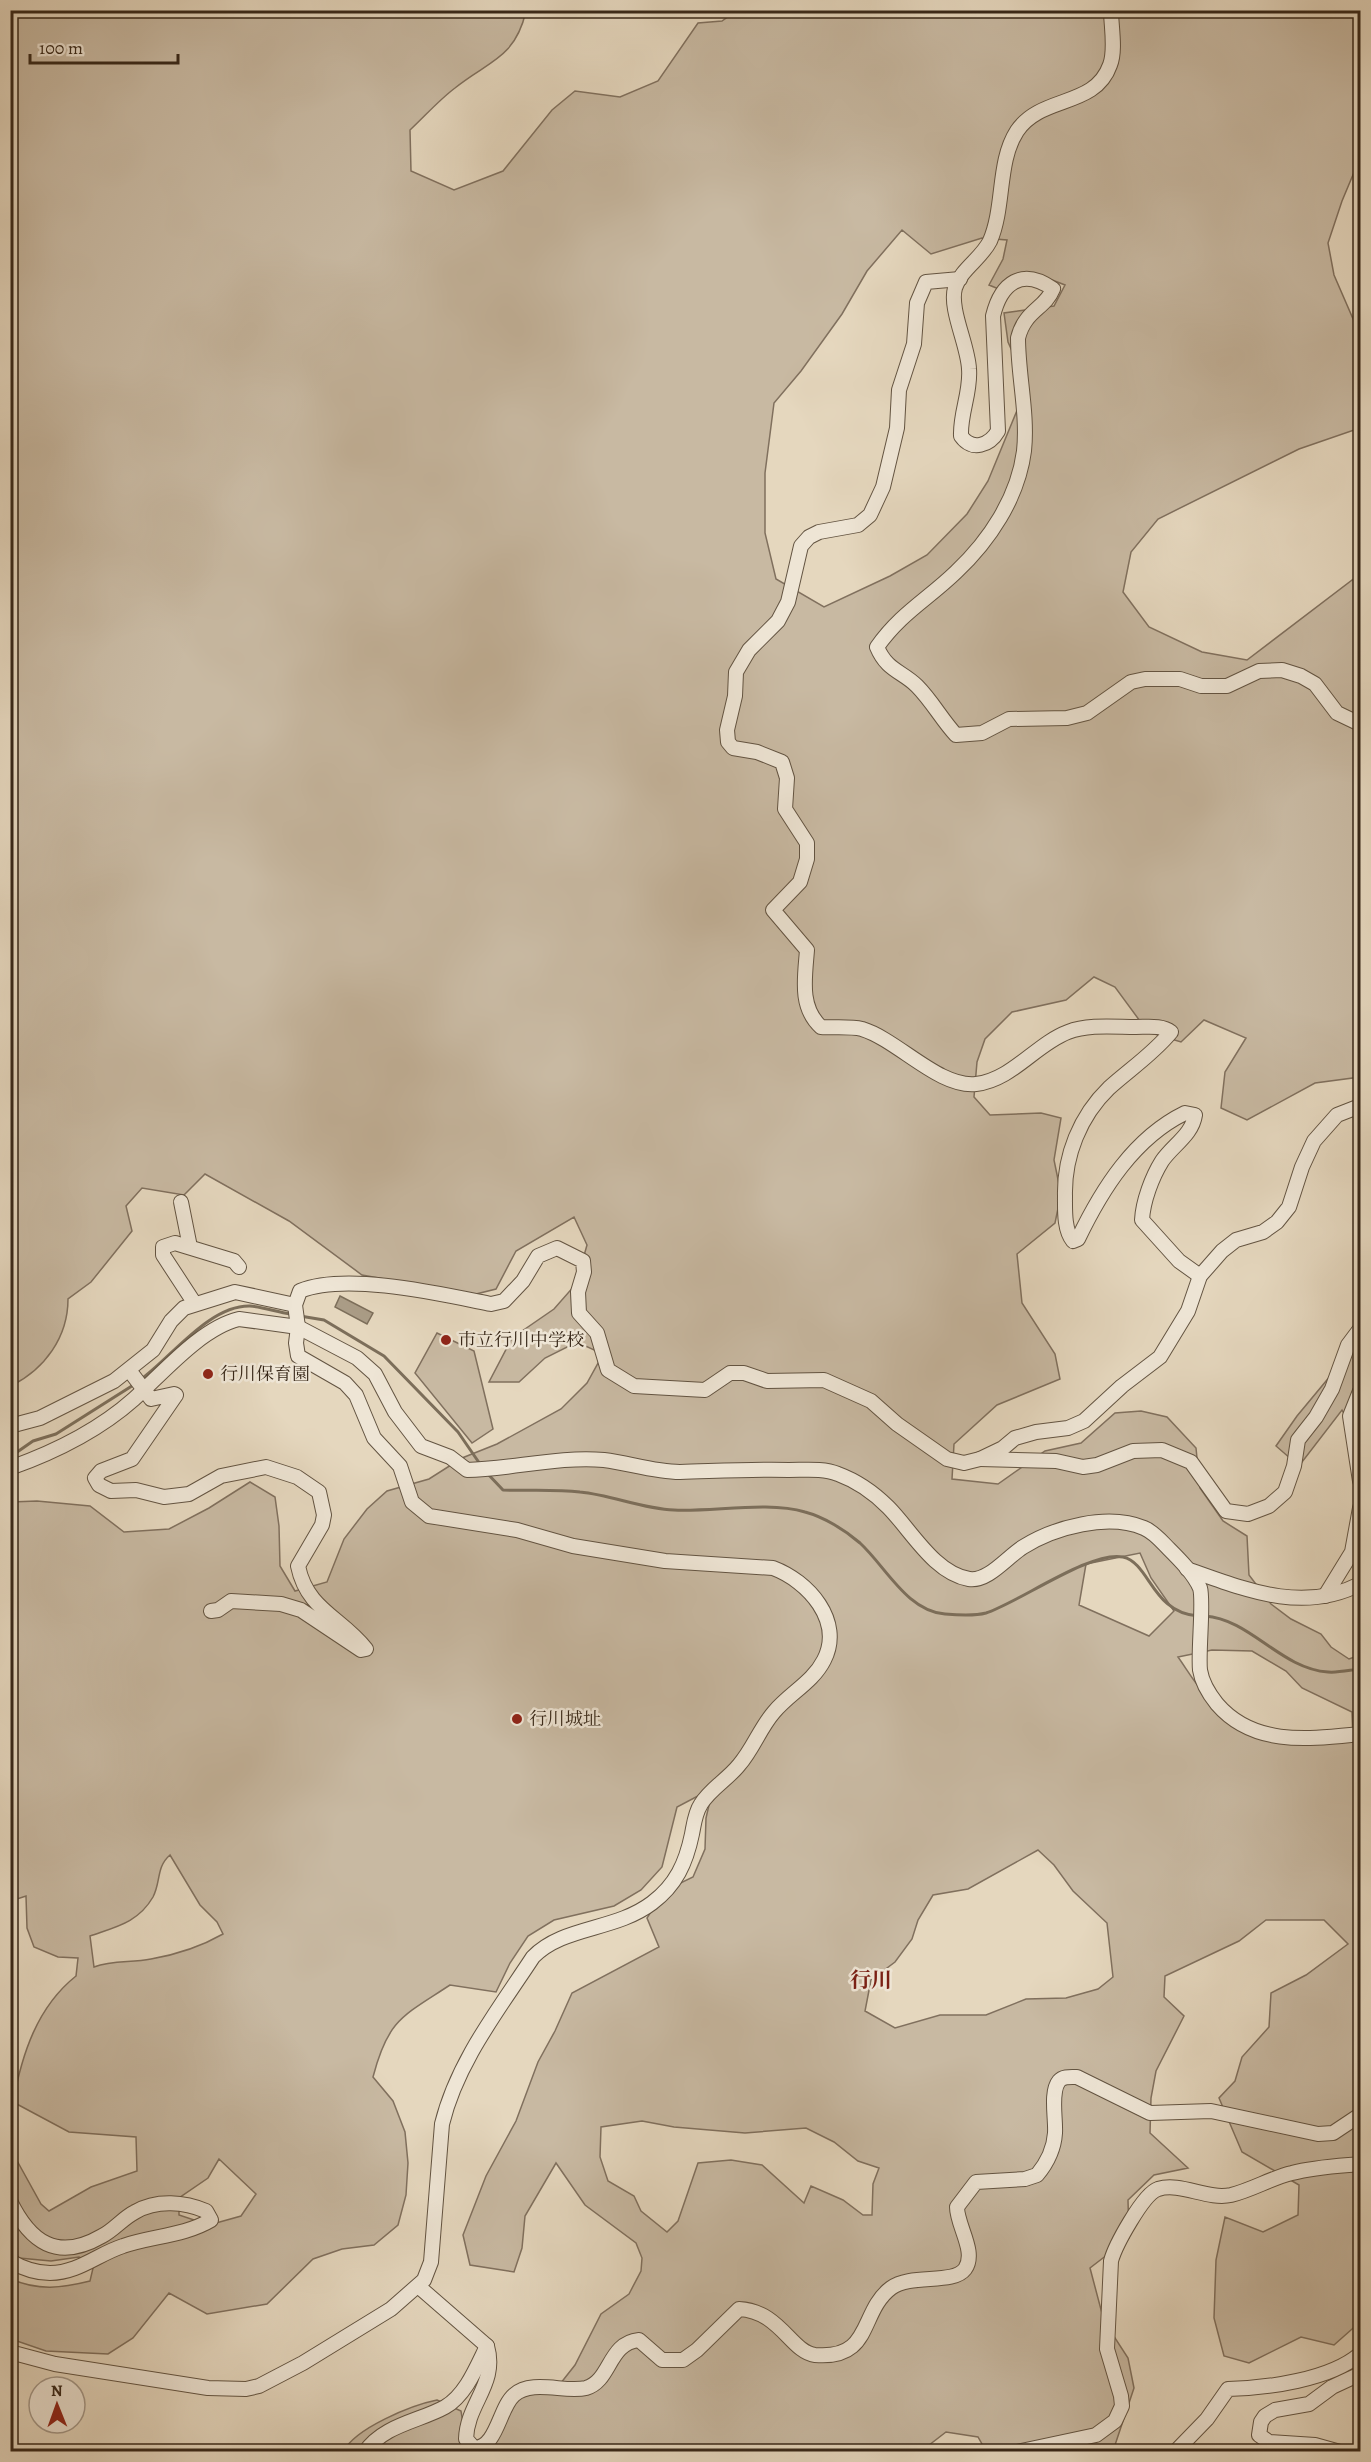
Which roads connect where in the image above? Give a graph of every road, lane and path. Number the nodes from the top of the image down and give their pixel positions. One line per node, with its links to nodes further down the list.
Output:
1 (1111, 10): 2 (street)
2 (960, 279): 3 (street); 8 (street)
3 (1360, 724)
4 (1360, 1106): 8 (street)
5 (181, 1202): 6 (street)
6 (190, 1247): 7 (street); 9 (street)
7 (239, 1267)
8 (1200, 1276): 17 (street)
9 (195, 1304): 10 (street); 13 (street)
10 (295, 1305): 11 (street); 17 (street)
11 (298, 1327): 14 (street); 21 (street); 30 (street)
12 (1360, 1329): 17 (street)
13 (129, 1370): 14 (street); 16 (street)
14 (144, 1389): 18 (street); 24 (street)
15 (1360, 1391): 19 (street)
16 (10, 1426)
17 (980, 1459)
18 (10, 1468)
19 (1360, 1481)
20 (1360, 1508): 23 (street)
21 (1186, 1569): 23 (street); 25 (street)
22 (1360, 1584): 23 (street)
23 (1325, 1596)
24 (211, 1611)
25 (1360, 1734)
26 (1360, 2115): 31 (street)
27 (1360, 2164): 36 (street)
28 (10, 2201): 29 (street)
29 (10, 2261)
30 (418, 2286): 31 (street); 32 (street)
31 (487, 2346): 35 (street)
32 (10, 2352)
33 (1360, 2354): 37 (street)
34 (1360, 2374): 38 (street)
35 (365, 2451)
36 (1017, 2451)
37 (1175, 2451)
38 (1340, 2451)

